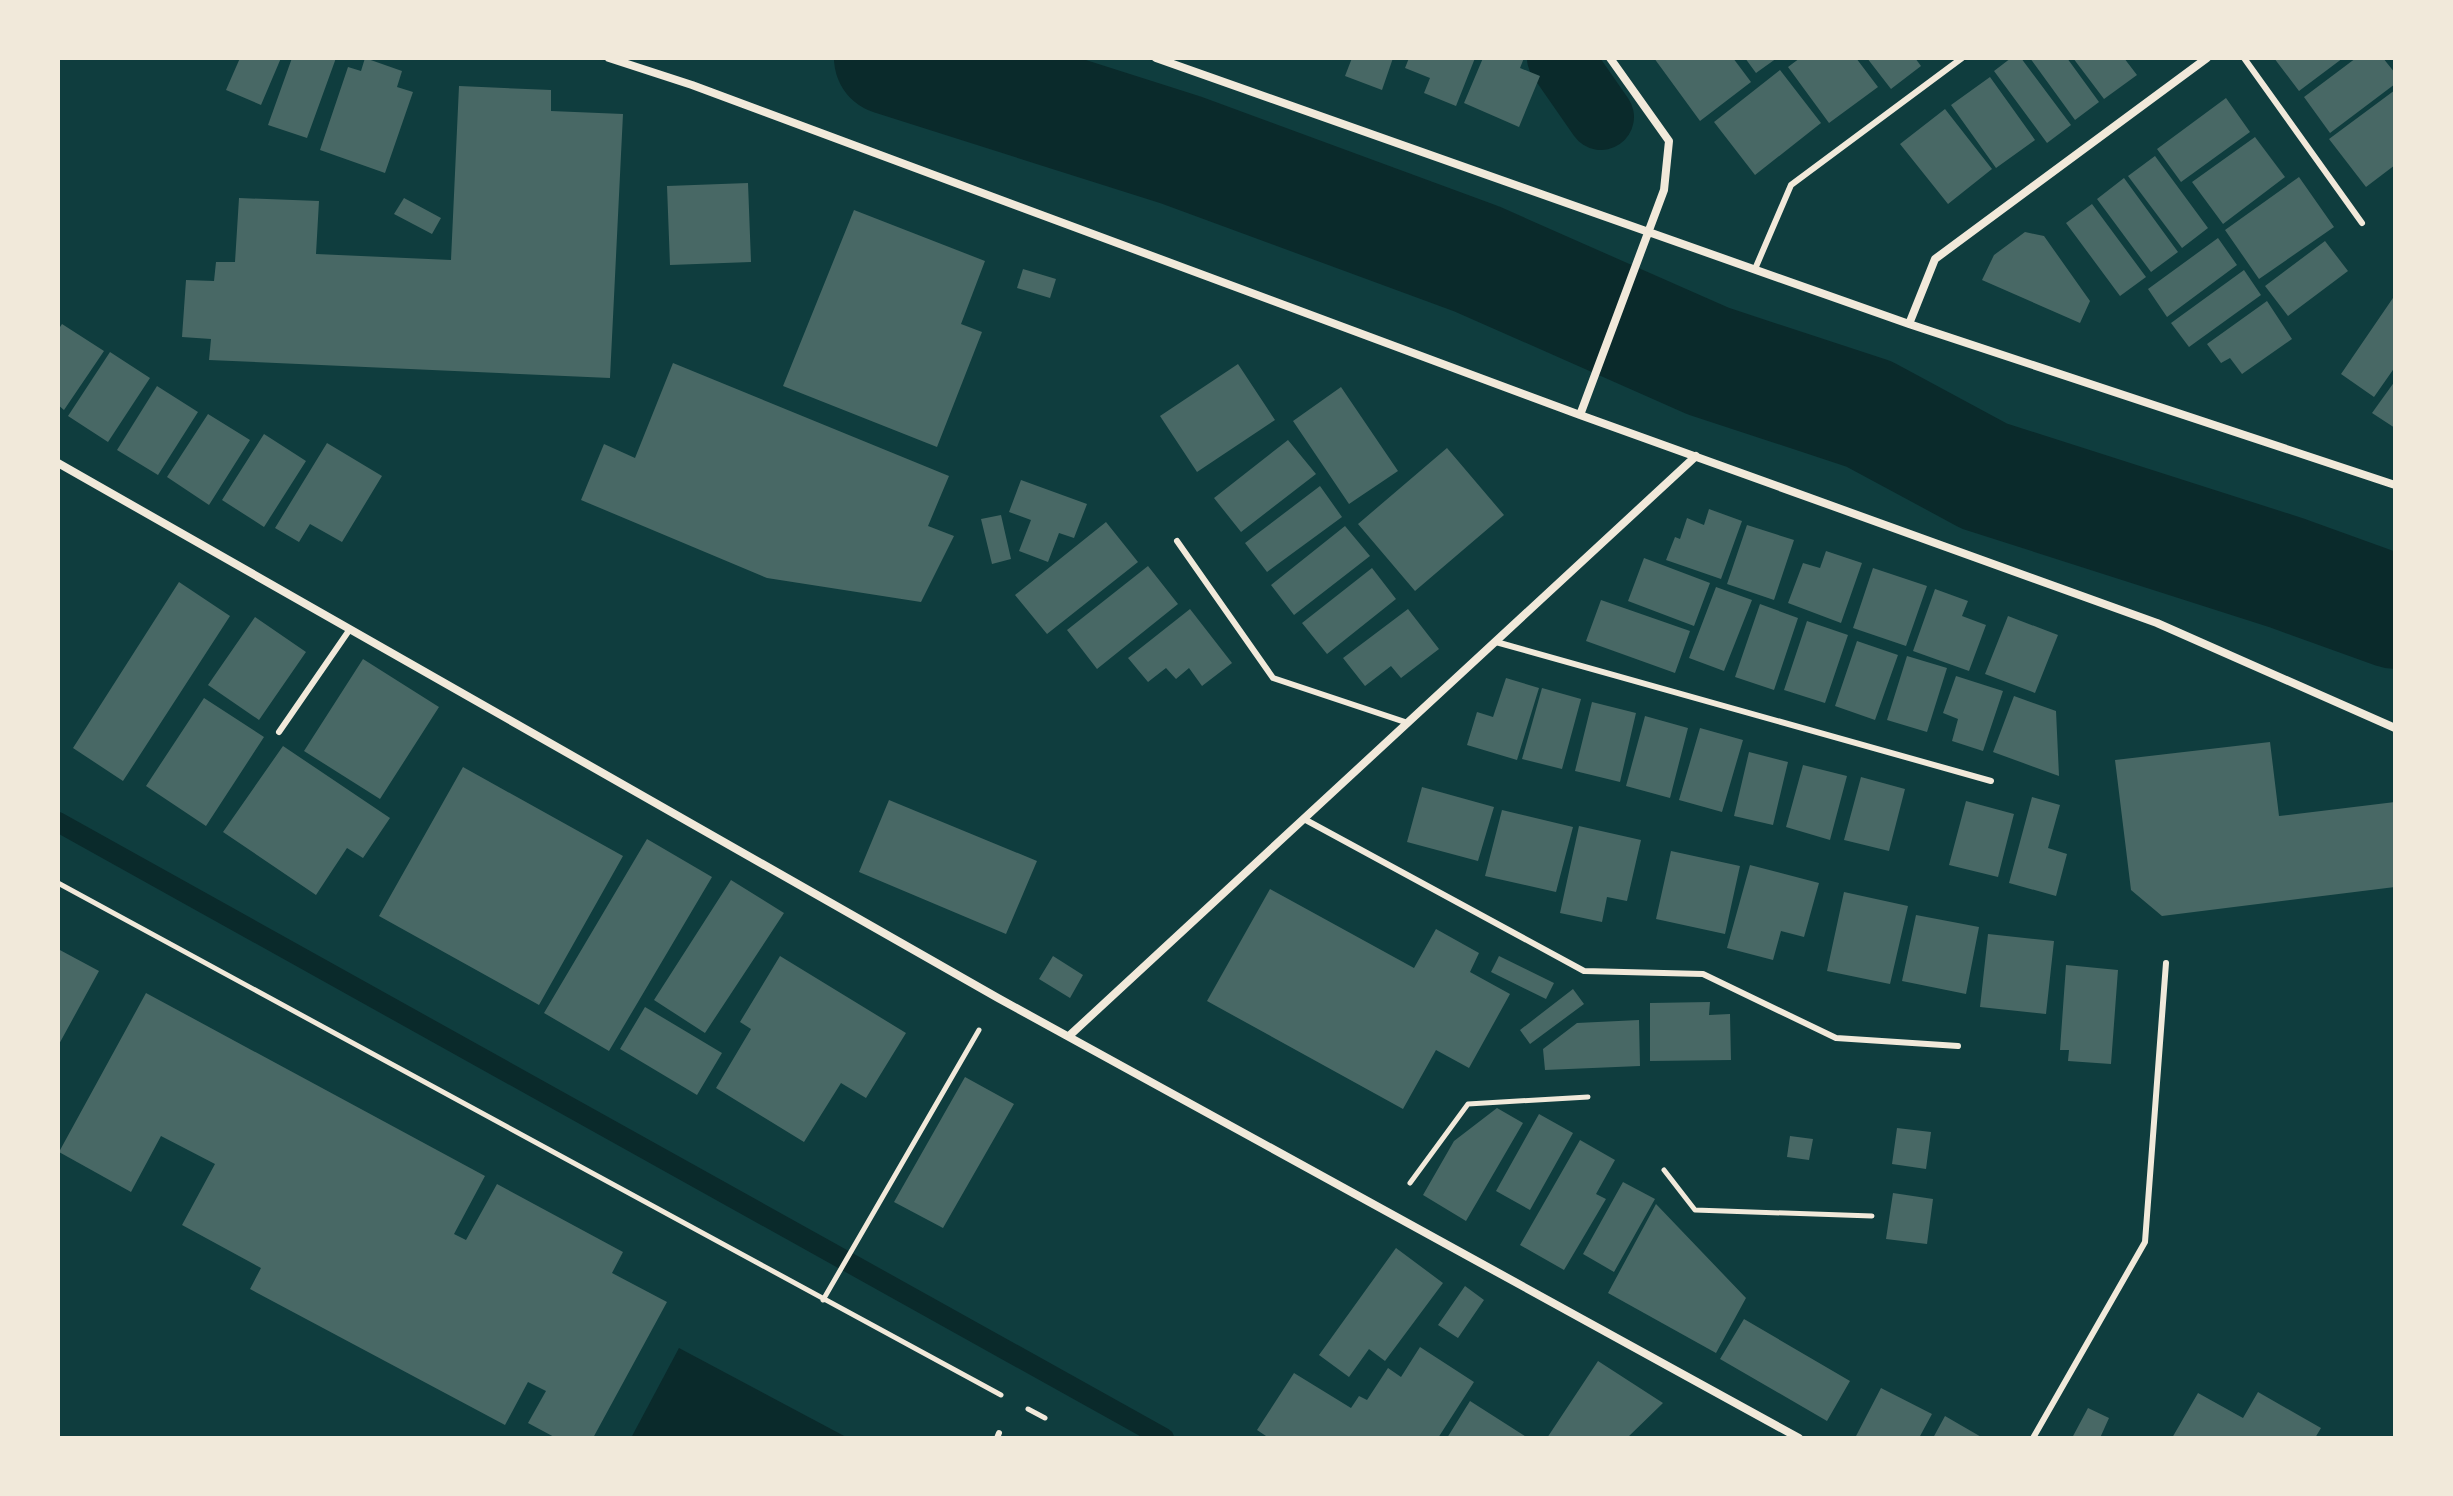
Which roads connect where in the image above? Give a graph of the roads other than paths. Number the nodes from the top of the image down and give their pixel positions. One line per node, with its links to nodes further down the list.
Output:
1 (609, 58): 11 (street)
2 (1156, 58): 8 (street)
3 (1610, 58): 8 (street)
4 (1962, 58): 9 (lane)
5 (2207, 58): 10 (street)
6 (2244, 58): 7 (lane)
7 (2362, 223)
8 (1650, 231): 9 (street); 11 (street)
9 (1755, 269): 10 (street)
10 (1909, 324): 14 (street)
11 (1580, 415): 12 (street)
12 (1696, 456): 17 (street); 19 (street)
13 (58, 463): 16 (street)
14 (2395, 485)
15 (1177, 541): 18 (lane)
16 (350, 629): 20 (lane); 24 (street)
17 (1496, 642): 18 (street); 21 (lane)
18 (1408, 723): 22 (street)
19 (2395, 728)
20 (279, 732)
21 (1991, 781)
22 (1304, 819): 24 (street); 25 (lane)
23 (2166, 963): 27 (lane)
24 (1069, 1036): 26 (street)
25 (1958, 1046)
26 (1799, 1438)
27 (2033, 1438)

